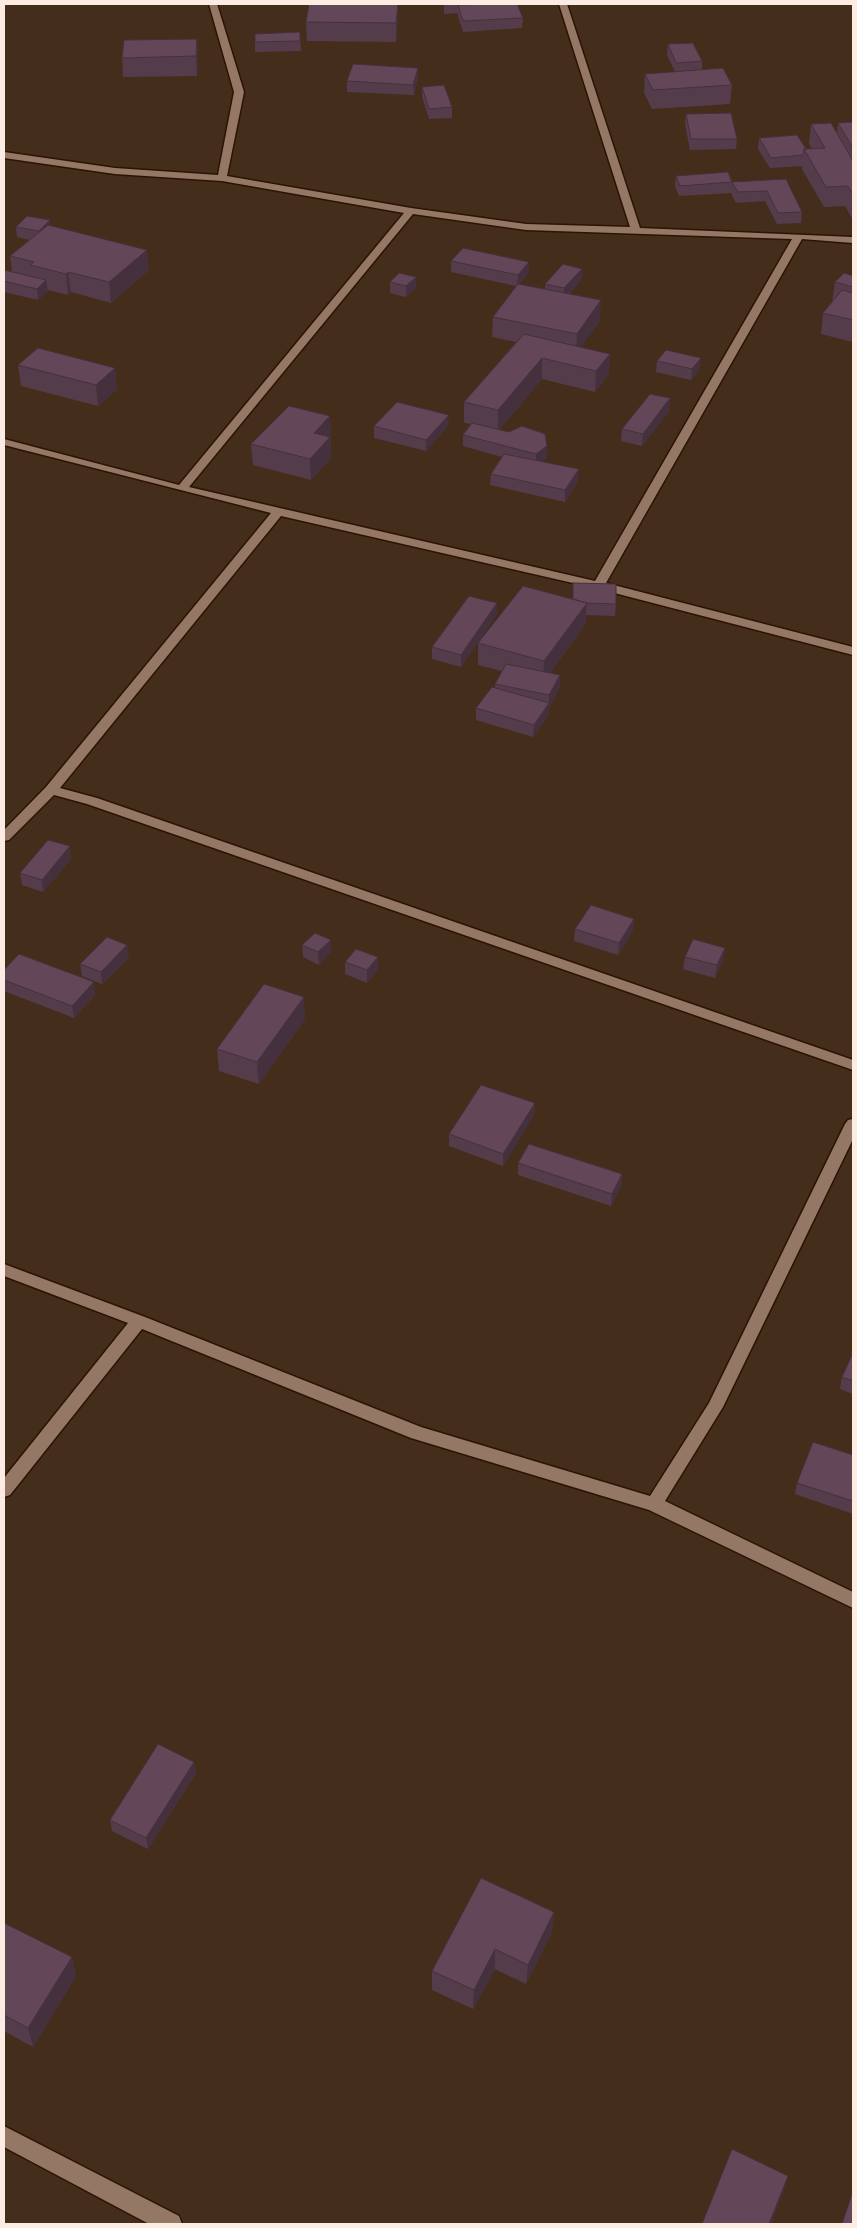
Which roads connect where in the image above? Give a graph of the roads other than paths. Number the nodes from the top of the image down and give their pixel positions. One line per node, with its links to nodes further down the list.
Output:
1 (213, 4): 4 (street)
2 (563, 4): 6 (street)
3 (4, 155): 4 (street)
4 (222, 178): 5 (street)
5 (411, 211): 6 (street); 10 (street)
6 (636, 232): 7 (street)
7 (799, 236): 8 (street); 12 (street)
8 (853, 240)
9 (4, 442): 10 (street)
10 (182, 489): 11 (street)
11 (279, 511): 12 (street); 14 (street)
12 (599, 585): 13 (street)
13 (853, 651)
14 (51, 790): 15 (street); 16 (street)
15 (4, 837)
16 (853, 1065)
17 (853, 1124): 21 (street)
18 (4, 1270): 19 (street)
19 (139, 1321): 20 (street); 21 (street)
20 (4, 1490)
21 (654, 1504): 22 (street)
22 (853, 1600)
23 (4, 2136): 24 (street)
24 (171, 2224)

